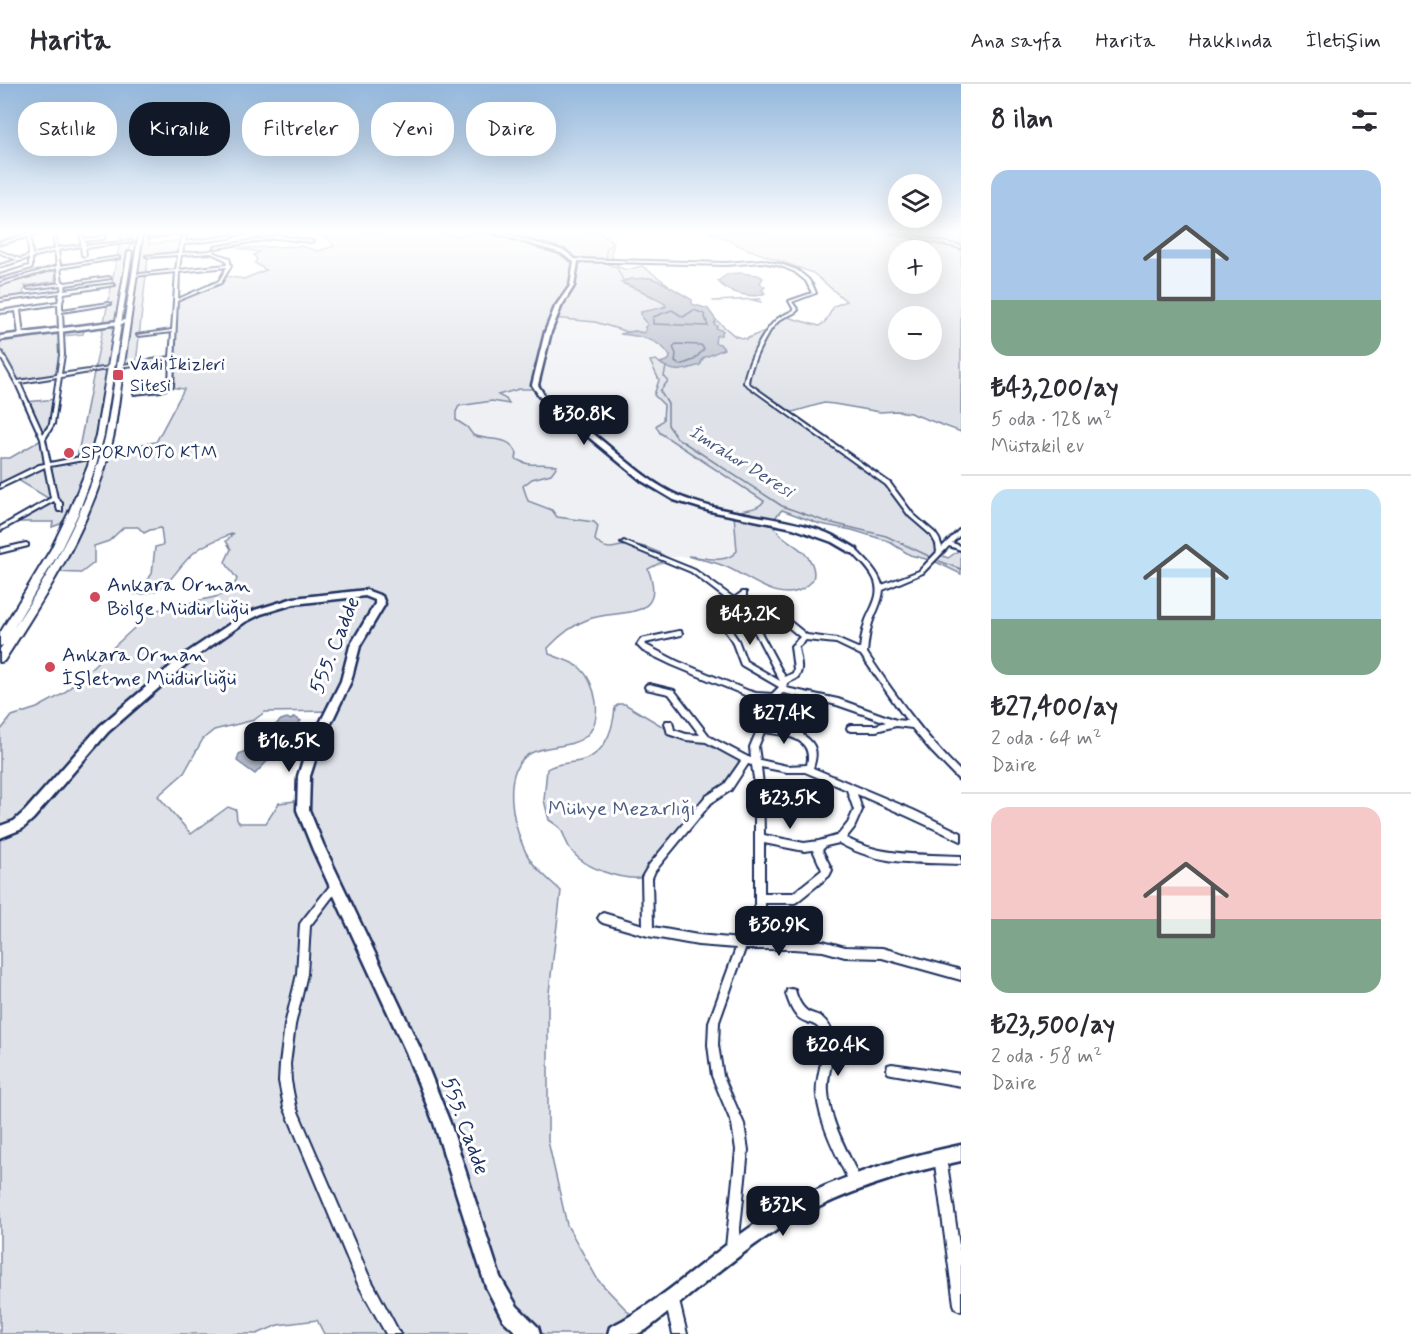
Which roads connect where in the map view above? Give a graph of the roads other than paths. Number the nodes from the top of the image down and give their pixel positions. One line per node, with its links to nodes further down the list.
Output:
1 (76, 290): 8 (street)
2 (125, 290): 16 (main road)
3 (130, 290): 16 (main road)
4 (176, 290): 10 (street)
5 (200, 290): 10 (street)
6 (569, 290): 41 (street)
7 (813, 290): 42 (street)
8 (64, 292): 9 (street); 11 (street)
9 (0, 300)
10 (175, 301): 18 (street)
11 (60, 303): 13 (street); 14 (street)
12 (109, 304): 14 (street)
13 (18, 309): 15 (street); 19 (street)
14 (61, 311): 17 (street)
15 (0, 312)
16 (121, 323): 17 (street); 24 (main road)
17 (62, 330): 19 (street); 25 (street)
18 (173, 331): 20 (street); 23 (street)
19 (21, 335): 21 (street)
20 (140, 335)
21 (0, 338)
22 (0, 352): 26 (street)
23 (172, 358): 24 (street); 27 (street)
24 (115, 367): 25 (street); 29 (main road); 52 (main road)
25 (59, 375): 26 (street); 28 (street)
26 (17, 382): 28 (street)
27 (136, 393)
28 (43, 439): 30 (street)
29 (95, 456): 30 (street); 50 (main road)
30 (49, 464): 31 (street); 32 (street)
31 (0, 486)
32 (54, 499): 33 (street); 34 (street)
33 (60, 510)
34 (0, 529)
35 (961, 531): 37 (street)
36 (624, 543): 46 (street)
37 (948, 544): 39 (street); 42 (street)
38 (26, 545): 40 (street)
39 (961, 548)
40 (0, 551): 43 (street)
41 (854, 551): 44 (street)
42 (940, 552): 44 (street)
43 (3, 560)
44 (882, 588): 51 (street)
45 (744, 594): 46 (street)
46 (732, 599): 47 (street); 53 (street)
47 (751, 609): 49 (street); 53 (street)
48 (679, 633): 55 (street)
49 (805, 637): 51 (street); 53 (street)
50 (0, 642)
51 (863, 653): 59 (street)
52 (0, 658)
53 (783, 686): 55 (street); 56 (street)
54 (649, 687): 63 (street)
55 (756, 696): 60 (street)
56 (812, 696): 58 (street); 62 (street)
57 (669, 723): 63 (street)
58 (896, 723): 59 (street); 61 (street)
59 (913, 725): 66 (street)
60 (762, 728): 62 (street); 64 (street)
61 (851, 728)
62 (799, 736): 65 (street)
63 (707, 739): 64 (street)
64 (750, 760): 65 (street); 70 (street); 77 (street)
65 (806, 769): 67 (street)
66 (961, 777)
67 (851, 789): 69 (street); 71 (street)
68 (0, 832): 74 (street, 555. Cadde)
69 (961, 837)
70 (760, 838): 72 (street); 75 (street)
71 (840, 838): 72 (street); 73 (street)
72 (820, 845): 75 (street)
73 (961, 860)
74 (336, 885): 89 (street); 90 (street, 555. Cadde)
75 (759, 898): 78 (street)
76 (603, 918): 77 (street)
77 (648, 931): 78 (street)
78 (742, 944): 79 (street); 86 (street)
79 (961, 975)
80 (791, 994): 85 (street)
81 (892, 1069): 82 (street)
82 (961, 1080)
83 (961, 1153): 84 (street)
84 (940, 1157): 85 (street); 88 (street)
85 (855, 1182): 86 (street)
86 (731, 1252): 87 (street)
87 (671, 1299): 91 (street); 92 (street)
88 (961, 1304)
89 (393, 1334)
90 (531, 1334)
91 (617, 1334)
92 (680, 1334)

